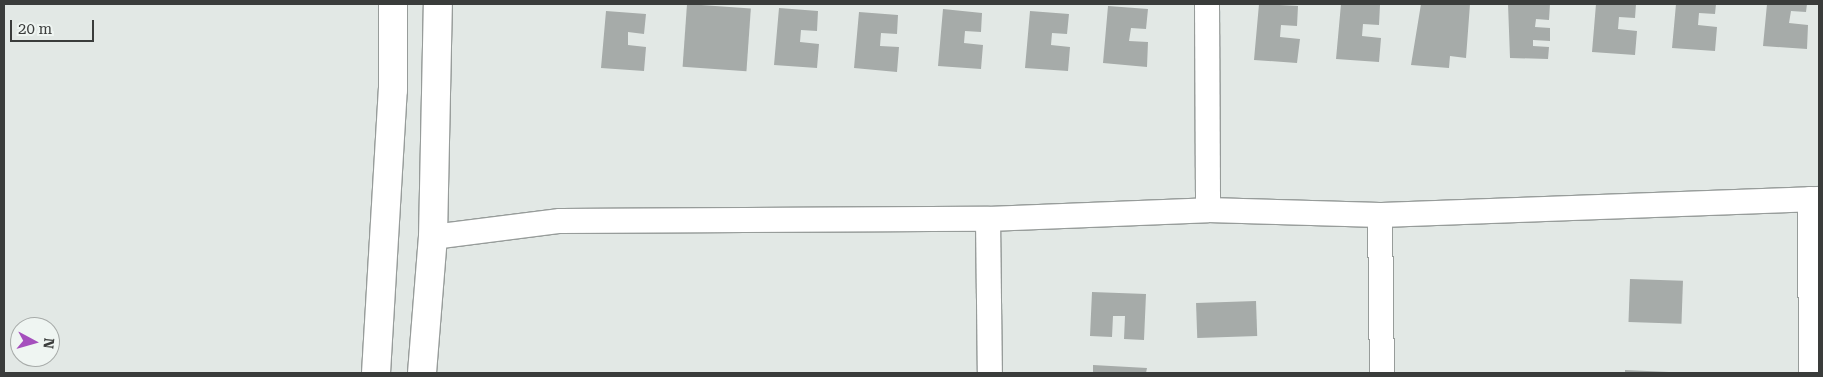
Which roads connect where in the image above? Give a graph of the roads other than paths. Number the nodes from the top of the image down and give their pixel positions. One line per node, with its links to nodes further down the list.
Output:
1 (393, 4): 9 (main road)
2 (438, 4): 8 (main road)
3 (1207, 4): 5 (street)
4 (1814, 199): 6 (street); 13 (street)
5 (1208, 210): 6 (street); 7 (street)
6 (1380, 216): 12 (street)
7 (988, 219): 8 (street); 11 (street)
8 (433, 237): 10 (main road)
9 (376, 373)
10 (422, 373)
11 (990, 373)
12 (1382, 373)
13 (1811, 373)

